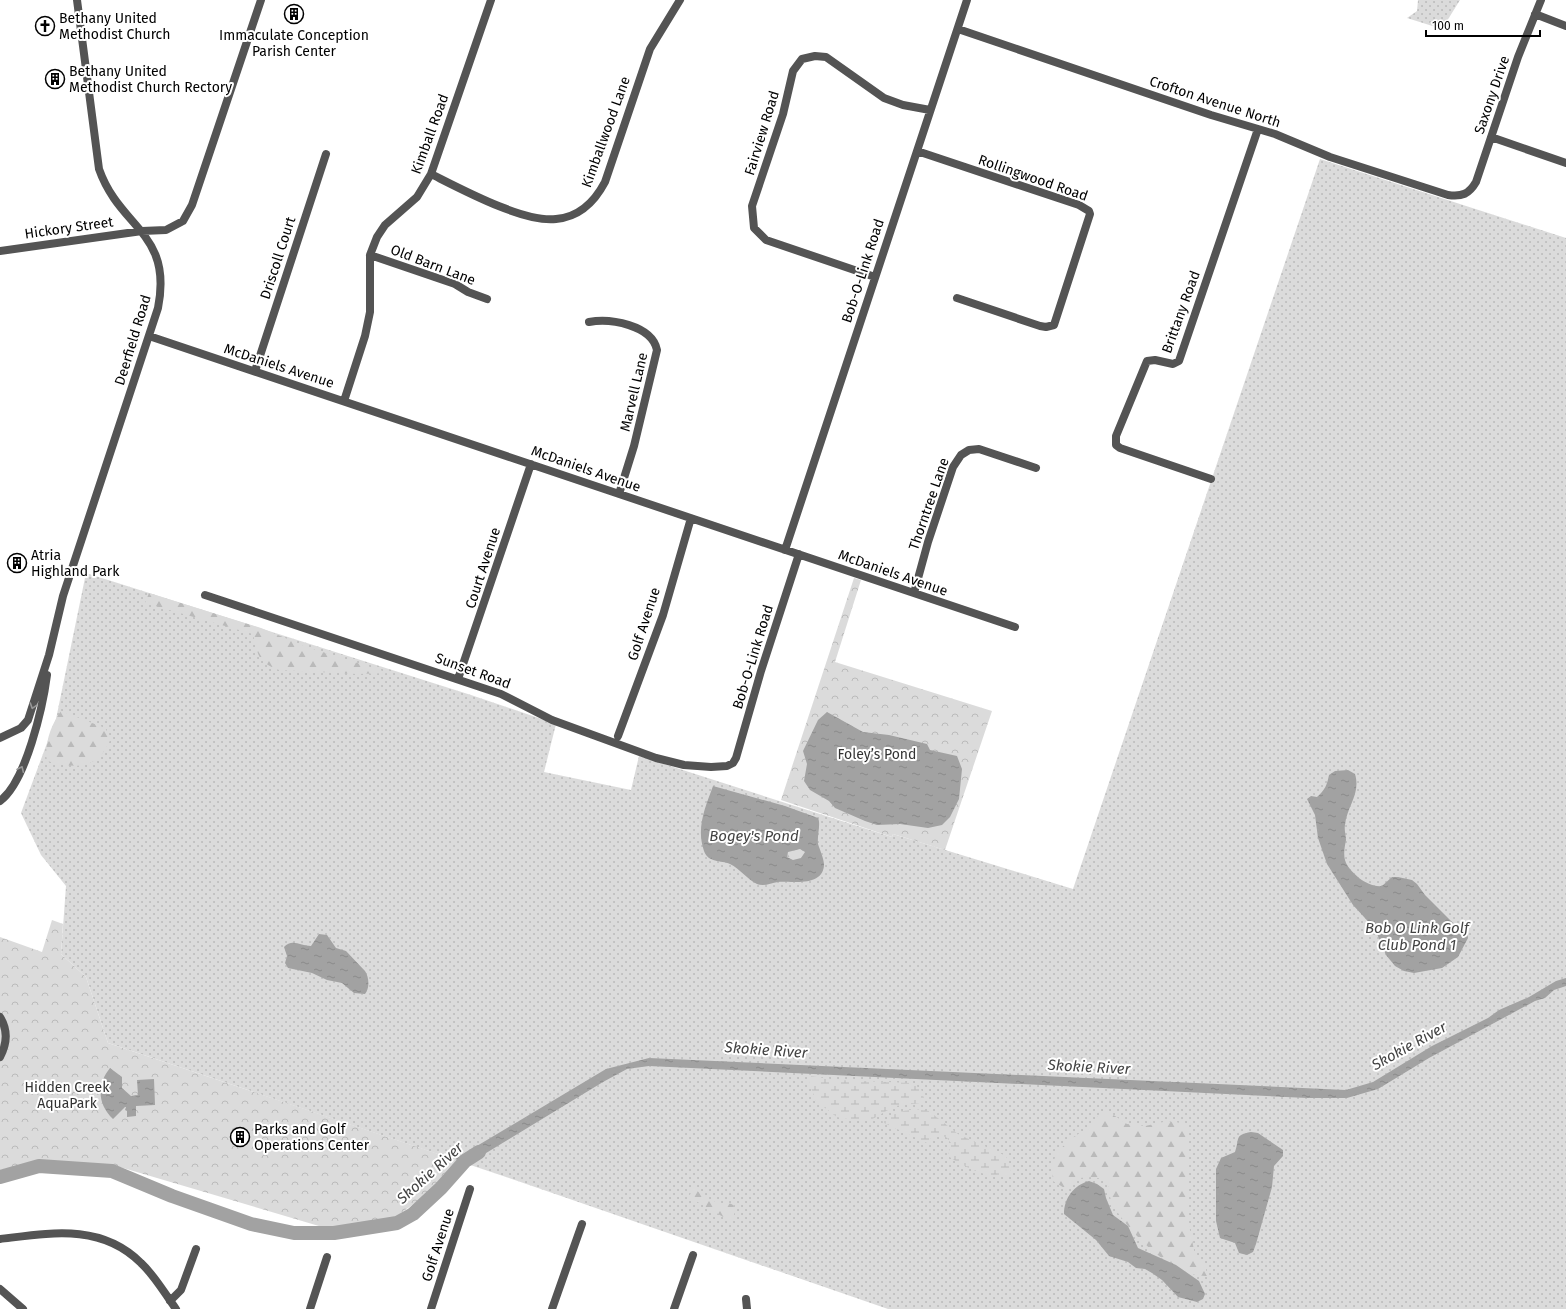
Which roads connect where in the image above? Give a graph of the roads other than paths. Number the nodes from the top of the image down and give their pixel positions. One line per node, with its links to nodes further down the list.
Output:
1 (77, 0): 18 (street, Deerfield Road)
2 (261, 0): 18 (street)
3 (491, 0): 16 (street, Kimball Road)
4 (680, 0): 16 (street, Kimballwood Lane)
5 (967, 0): 9 (street, Bob-O-Link Road)
6 (1541, 0): 7 (street, Saxony Drive)
7 (1535, 14): 8 (street); 12 (street, Saxony Drive)
8 (1566, 26)
9 (958, 29): 10 (street, Bob-O-Link Road); 11 (street, Crofton Avenue North)
10 (930, 110): 13 (street, Bob-O-Link Road); 21 (street, Fairview Road)
11 (1258, 129): 17 (street, Crofton Avenue North); 30 (street, Brittany Road)
12 (1491, 137): 15 (street); 17 (street, Saxony Drive)
13 (917, 151): 21 (street, Bob-O-Link Road); 22 (street, Rollingwood Road)
14 (326, 154): 26 (street, Driscoll Court)
15 (1566, 163)
16 (431, 174): 20 (street, Kimball Road)
17 (1464, 194)
18 (142, 231): 19 (street, Hickory Street); 25 (street, Deerfield Road)
19 (0, 250)
20 (370, 255): 23 (street, Old Barn Lane); 27 (street, Kimball Road)
21 (875, 277): 33 (street, Bob-O-Link Road)
22 (957, 298)
23 (488, 299)
24 (589, 322): 31 (street, Marvell Lane)
25 (149, 336): 26 (street, McDaniels Avenue); 38 (street, Deerfield Road)
26 (255, 371): 27 (street, McDaniels Avenue)
27 (344, 401): 28 (street, McDaniels Avenue)
28 (531, 464): 31 (street, McDaniels Avenue); 39 (street, Court Avenue)
29 (1036, 468): 35 (street, Thorntree Lane)
30 (1211, 479)
31 (619, 494): 32 (street, McDaniels Avenue)
32 (691, 518): 33 (street, McDaniels Avenue); 40 (street, Golf Avenue)
33 (784, 550): 34 (street, McDaniels Avenue)
34 (799, 554): 35 (street, McDaniels Avenue); 42 (street, Bob-O-Link Road)
35 (914, 593): 37 (street, McDaniels Avenue)
36 (205, 595): 39 (street, Sunset Road)
37 (1015, 628)
38 (49, 655): 41 (street, Deerfield Road, one-way to 41); 43 (street, Deerfield Road, one-way to 38)
39 (458, 679): 42 (street, Sunset Road)
40 (618, 736)
41 (0, 738)
42 (730, 765)
43 (0, 801)
44 (0, 1017): 45 (street)
45 (0, 1057)
46 (470, 1189): 58 (street, Golf Avenue)
47 (582, 1224): 59 (street)
48 (0, 1239): 54 (street)
49 (196, 1249): 54 (street)
50 (693, 1255): 60 (street)
51 (327, 1257): 57 (street)
52 (0, 1289): 55 (street)
53 (746, 1299): 61 (street)
54 (170, 1301): 56 (street)
55 (22, 1309)
56 (176, 1309)
57 (310, 1309)
58 (431, 1309)
59 (552, 1309)
60 (674, 1309)
61 (747, 1309)

